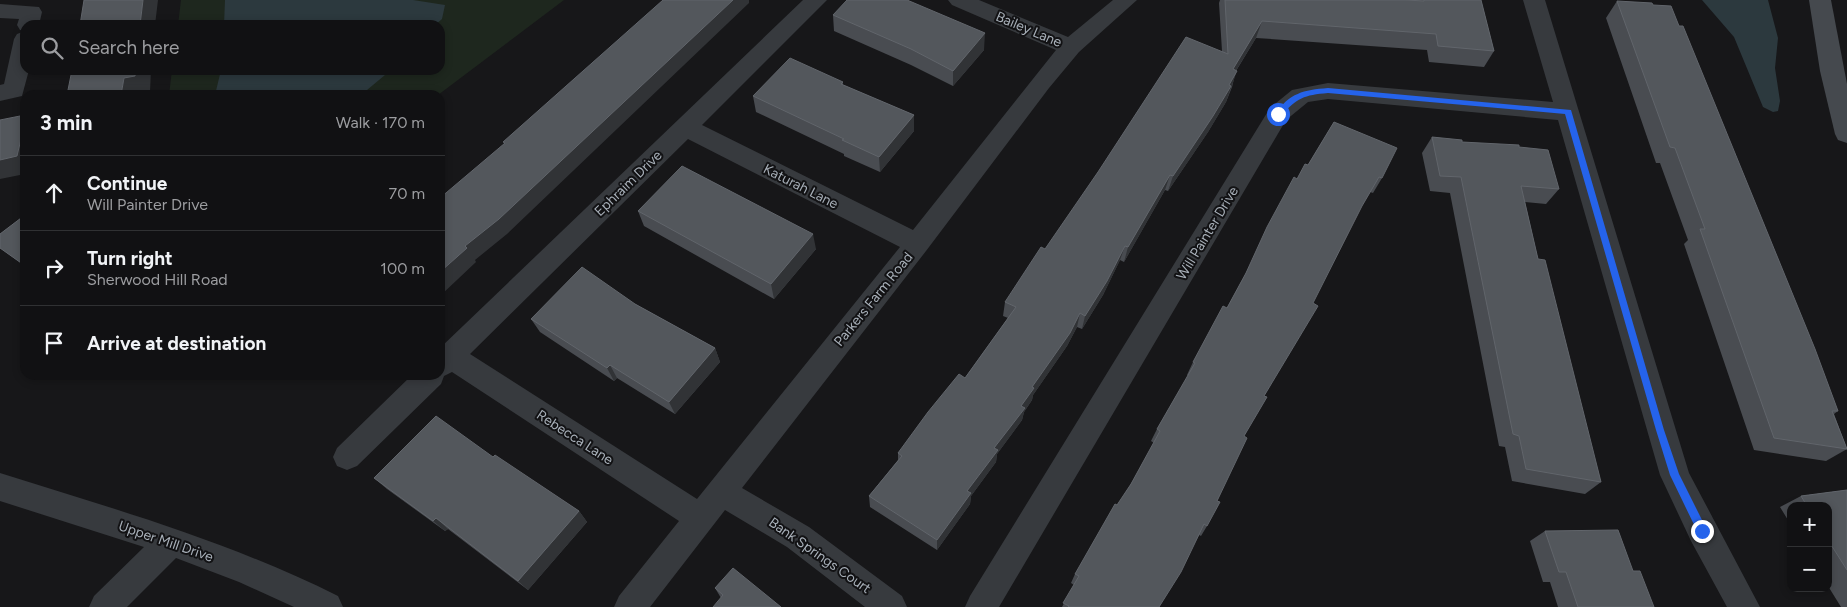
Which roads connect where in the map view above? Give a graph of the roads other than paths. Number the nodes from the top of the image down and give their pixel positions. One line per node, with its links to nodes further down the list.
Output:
1 (816, 0): 12 (street, Ephraim Drive)
2 (959, 0): 8 (street, Bailey Lane)
3 (1126, 0): 8 (street, Parkers Farm Road)
4 (1534, 0): 11 (street)
5 (1820, 0): 13 (main road)
6 (0, 11): 7 (street)
7 (29, 20)
8 (1071, 47): 14 (street, Parkers Farm Road)
9 (20, 62): 10 (street)
10 (0, 93)
11 (1568, 112): 26 (street, Will Painter Drive); 27 (street)
12 (686, 127): 14 (street, Katurah Lane); 15 (street, Ephraim Drive)
13 (1847, 134)
14 (917, 244): 19 (street, Parkers Farm Road)
15 (446, 361): 20 (street, Rebecca Lane)
16 (426, 380): 17 (street)
17 (347, 457)
18 (0, 487): 21 (street, Upper Mill Drive)
19 (720, 491): 20 (street, Parkers Farm Road); 25 (street, Bank Springs Court)
20 (700, 518): 24 (street, Parkers Farm Road)
21 (171, 541): 22 (street); 23 (street, Upper Mill Drive)
22 (104, 607)
23 (327, 607)
24 (630, 607)
25 (892, 607)
26 (981, 607)
27 (1744, 607)

